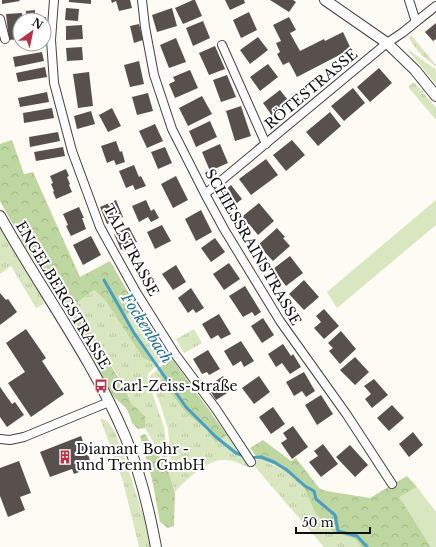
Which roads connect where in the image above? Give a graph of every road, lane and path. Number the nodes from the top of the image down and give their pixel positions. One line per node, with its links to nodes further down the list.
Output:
1 (54, 0): 17 (street, TALSTRASSE)
2 (142, 0): 13 (street, SCHIESSRAINSTRASSE)
3 (325, 0): 9 (street)
4 (410, 0): 7 (street)
5 (435, 8): 7 (street, RÖTESTRASSE)
6 (0, 19): 8 (street)
7 (416, 22): 9 (street, RÖTESTRASSE)
8 (4, 39)
9 (387, 43): 11 (street); 12 (street, RÖTESTRASSE)
10 (222, 45): 12 (street)
11 (436, 96)
12 (266, 144): 13 (street, RÖTESTRASSE)
13 (205, 194): 18 (street, SCHIESSRAINSTRASSE)
14 (0, 216): 15 (street, ENGELBERGSTRASSE)
15 (109, 402): 16 (street); 19 (street, ENGELBERGSTRASSE)
16 (0, 439)
17 (251, 462)
18 (392, 484)
19 (156, 547)

